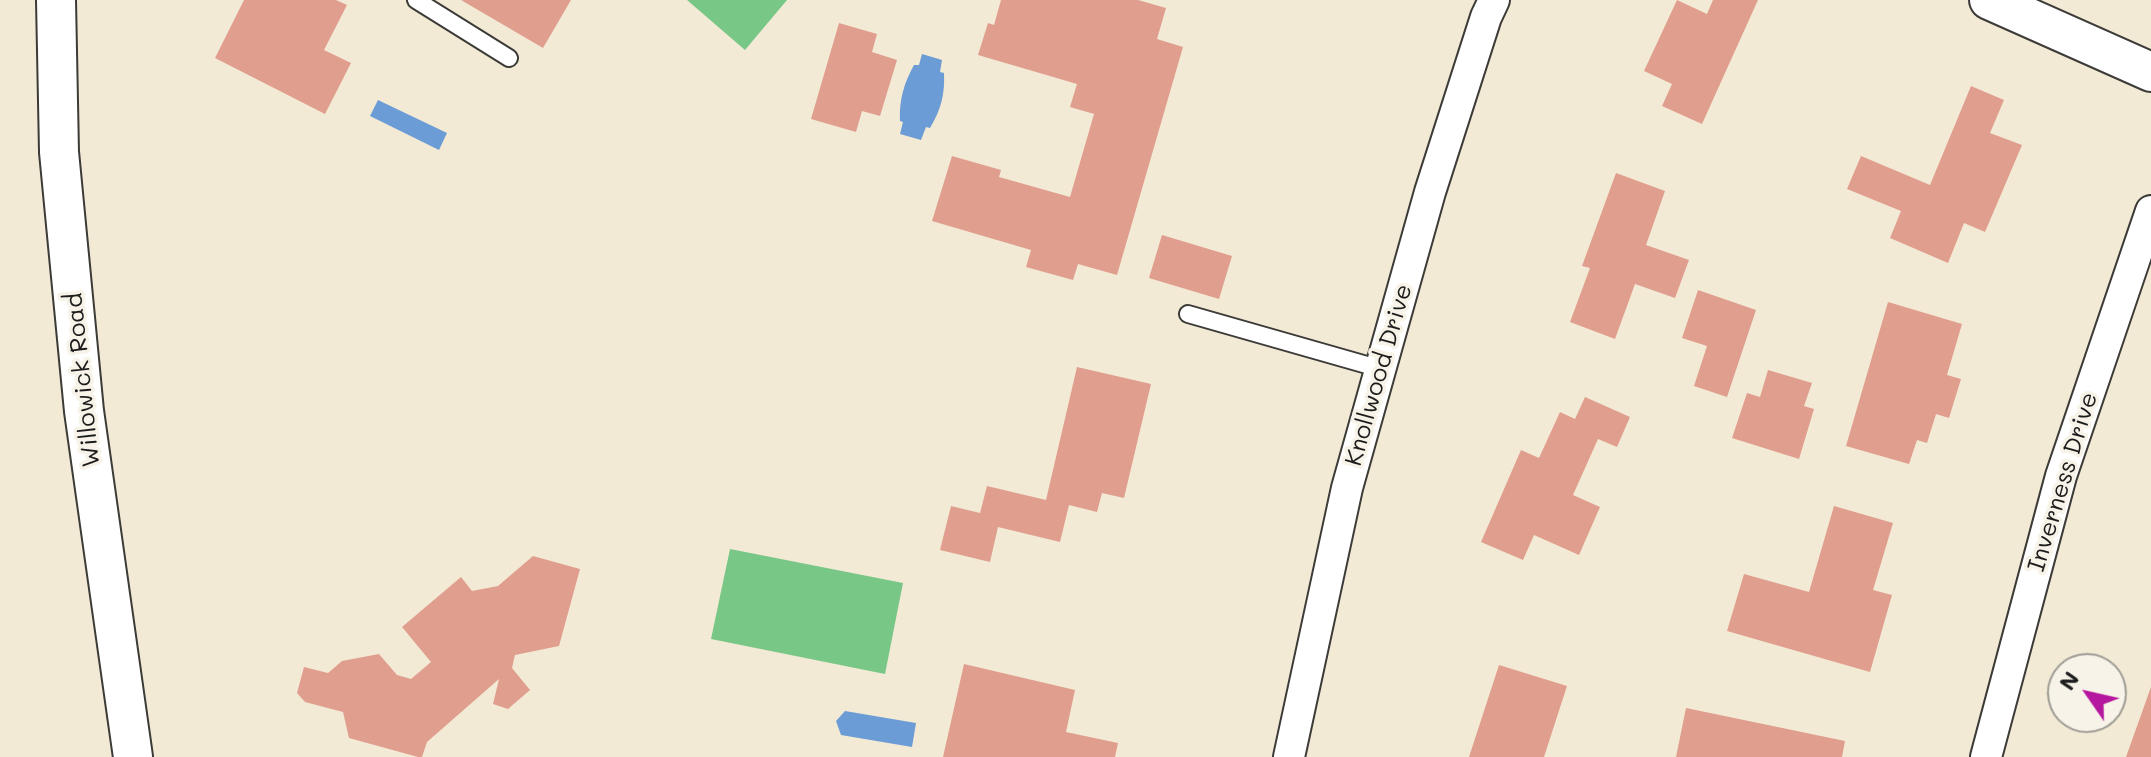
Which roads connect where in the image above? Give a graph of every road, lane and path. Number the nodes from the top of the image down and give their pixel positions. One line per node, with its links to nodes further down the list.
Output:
1 (56, 0): 10 (street, Willowick Road)
2 (416, 0): 5 (lane)
3 (1494, 0): 9 (street, Knollwood Drive)
4 (1989, 0): 6 (street)
5 (509, 58)
6 (2151, 72)
7 (2151, 211): 12 (street, Inverness Drive)
8 (1188, 314): 9 (lane)
9 (1381, 369): 11 (street, Knollwood Drive)
10 (133, 757)
11 (1289, 757)
12 (1986, 757)

